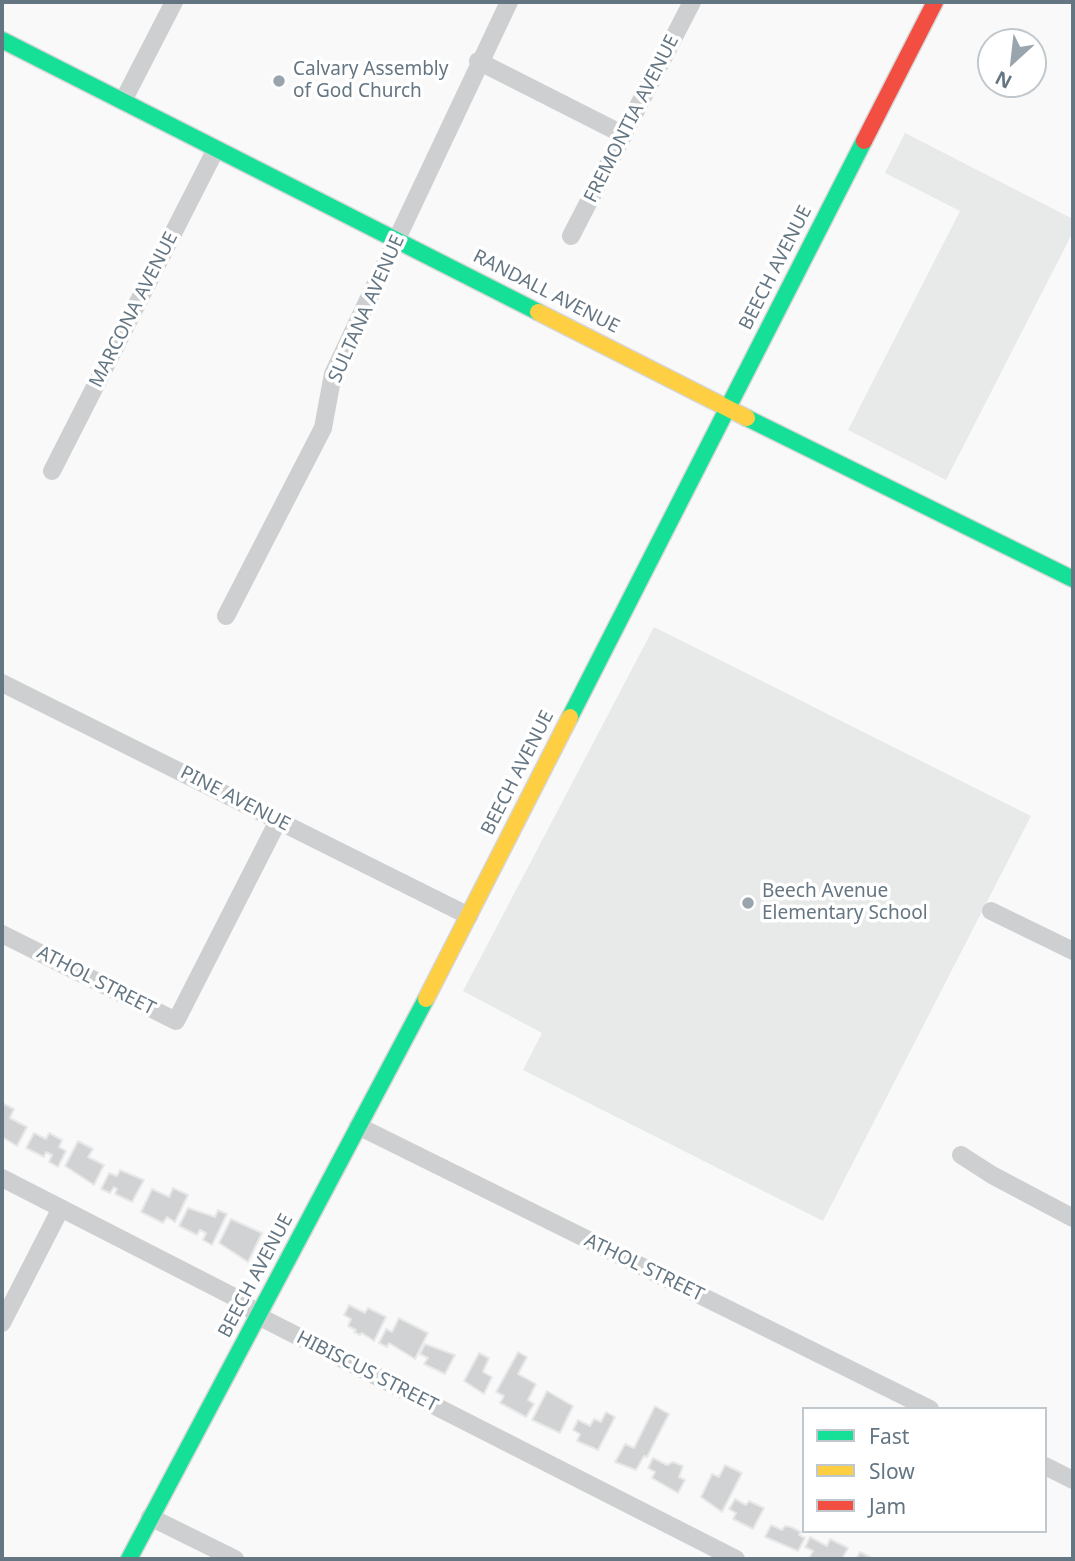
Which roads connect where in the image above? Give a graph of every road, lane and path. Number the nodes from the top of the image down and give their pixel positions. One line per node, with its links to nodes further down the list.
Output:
1 (174, 2): 7 (street)
2 (509, 2): 6 (street, SULTANA AVENUE)
3 (692, 2): 8 (street, FREMONTIA AVENUE)
4 (935, 2): 12 (main road, BEECH AVENUE)
5 (2, 40): 7 (main road, RANDALL AVENUE)
6 (478, 61): 8 (street); 11 (street, SULTANA AVENUE)
7 (122, 101): 9 (main road, RANDALL AVENUE)
8 (624, 135): 10 (street, FREMONTIA AVENUE)
9 (216, 149): 11 (main road, RANDALL AVENUE); 13 (street, MARCONA AVENUE)
10 (571, 236)
11 (397, 240): 12 (main road, RANDALL AVENUE); 15 (street, SULTANA AVENUE)
12 (728, 408): 14 (main road, RANDALL AVENUE); 19 (main road, BEECH AVENUE)
13 (52, 471)
14 (1073, 579)
15 (226, 616)
16 (2, 682): 17 (street, PINE AVENUE)
17 (278, 821): 19 (street, PINE AVENUE); 20 (street, ATHOL STREET)
18 (991, 911): 21 (street)
19 (469, 916): 22 (main road, BEECH AVENUE)
20 (2, 934)
21 (1073, 951)
22 (358, 1126): 27 (main road, BEECH AVENUE); 29 (street, ATHOL STREET)
23 (961, 1155): 26 (street)
24 (2, 1178): 25 (street, HIBISCUS STREET)
25 (61, 1208): 27 (street, HIBISCUS STREET); 28 (street)
26 (1073, 1218)
27 (258, 1316): 32 (main road, BEECH AVENUE); 35 (street, HIBISCUS STREET)
28 (2, 1323)
29 (926, 1407)
30 (1047, 1467): 31 (street)
31 (1073, 1480)
32 (150, 1517): 33 (main road, BEECH AVENUE); 34 (street)
33 (129, 1559)
34 (235, 1559)
35 (736, 1559)

